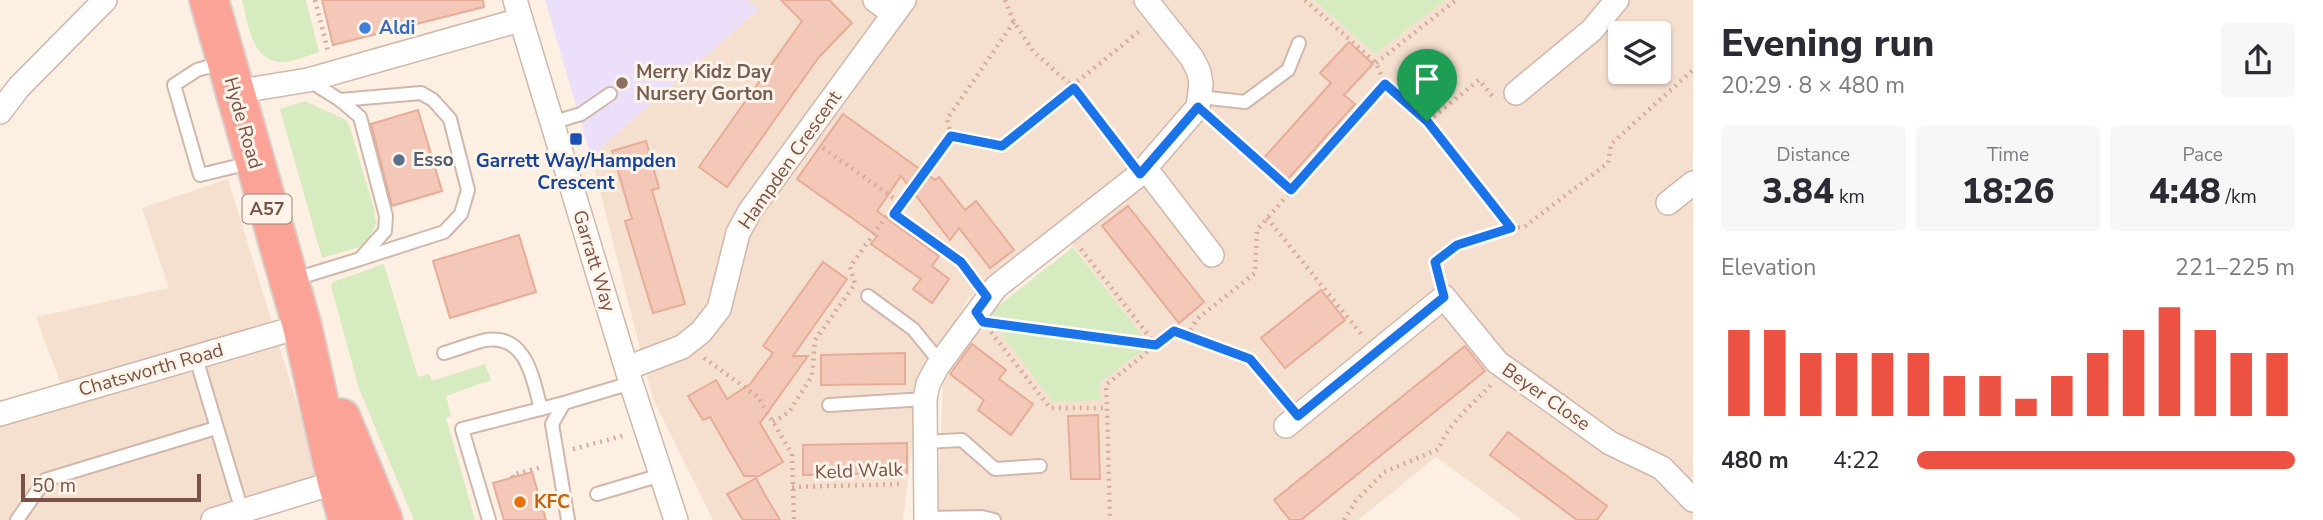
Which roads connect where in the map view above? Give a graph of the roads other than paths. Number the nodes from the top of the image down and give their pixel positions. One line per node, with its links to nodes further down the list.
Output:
1 (105, 0): 15 (street)
2 (209, 0): 9 (highway, Hyde Road / A57)
3 (875, 0): 5 (street)
4 (1617, 0): 11 (street)
5 (899, 7): 29 (street, Hampden Crescent)
6 (518, 10): 10 (street); 16 (street, Garratt Way)
7 (1149, 10): 14 (street)
8 (1299, 43): 14 (lane)
9 (231, 77): 10 (street); 17 (highway, Hyde Road / A57); 17 (lane)
10 (308, 80): 13 (lane)
11 (1517, 93)
12 (610, 94): 16 (lane)
13 (340, 100): 22 (lane); 22 (lane)
14 (1199, 102): 18 (street)
15 (0, 112)
16 (551, 122): 29 (street, Garratt Way)
17 (254, 162): 23 (highway, Hyde Road / A57)
18 (1143, 171): 21 (street); 28 (street)
19 (1693, 183): 20 (street)
20 (1668, 203)
21 (1212, 256)
22 (360, 259): 23 (lane)
23 (288, 281): 25 (highway, Hyde Road / A57)
24 (868, 296): 28 (lane)
25 (302, 326): 27 (street, Chatsworth Road); 40 (highway, Hyde Road / A57); 48 (highway, Hyde Road / A57)
26 (444, 353): 33 (lane)
27 (196, 358): 34 (street, Chatsworth Road); 36 (lane)
28 (940, 362): 30 (street)
29 (629, 375): 31 (lane); 39 (street, Garratt Way)
30 (925, 399): 32 (lane); 37 (street)
31 (564, 403): 33 (lane); 50 (lane)
32 (829, 405)
33 (541, 409): 49 (lane)
34 (0, 414)
35 (1292, 421): 42 (street, Beyer Close)
36 (216, 428): 43 (lane); 45 (lane)
37 (925, 442): 38 (lane); 44 (street)
38 (1040, 466)
39 (661, 475): 41 (lane); 51 (street, Garratt Way)
40 (337, 482): 43 (street); 47 (highway, Hyde Road / A57)
41 (597, 494)
42 (1693, 500)
43 (242, 511): 46 (street)
44 (926, 519): 52 (lane)
45 (17, 520)
46 (213, 520)
47 (348, 520)
48 (383, 520)
49 (489, 520)
50 (568, 520)
51 (676, 520)
52 (994, 520)

